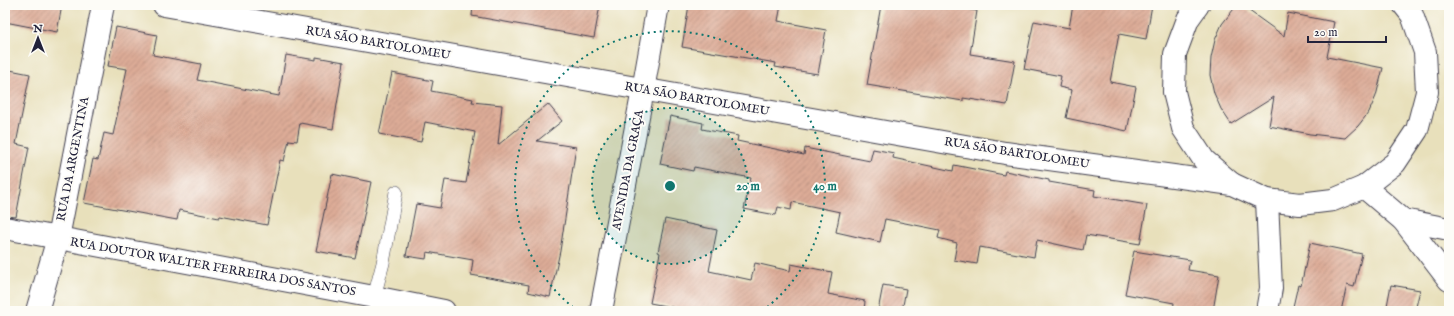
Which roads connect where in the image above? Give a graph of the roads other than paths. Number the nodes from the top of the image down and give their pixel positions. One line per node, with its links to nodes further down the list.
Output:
1 (103, 5): 14 (street, RUA DA ARGENTINA)
2 (164, 5): 6 (street, RUA SÃO BARTOLOMEU)
3 (658, 5): 6 (street, AVENIDA DA GRAÇA)
4 (1198, 5): 7 (street)
5 (1404, 5): 8 (street)
6 (644, 90): 7 (street, RUA SÃO BARTOLOMEU); 19 (street, AVENIDA DA GRAÇA)
7 (1232, 184): 10 (street)
8 (1364, 187): 10 (street); 11 (street)
9 (396, 192): 16 (lane)
10 (1267, 200): 20 (street)
11 (1403, 220): 13 (street); 15 (street)
12 (5, 228): 14 (street, RUA DOUTOR WALTER FERREIRA DOS SANTOS)
13 (1449, 229)
14 (58, 238): 16 (street, RUA DOUTOR WALTER FERREIRA DOS SANTOS); 17 (street, RUA DA ARGENTINA)
15 (1449, 280)
16 (374, 296): 18 (street, RUA DOUTOR WALTER FERREIRA DOS SANTOS)
17 (37, 311)
18 (444, 311)
19 (600, 311)
20 (1267, 311)

